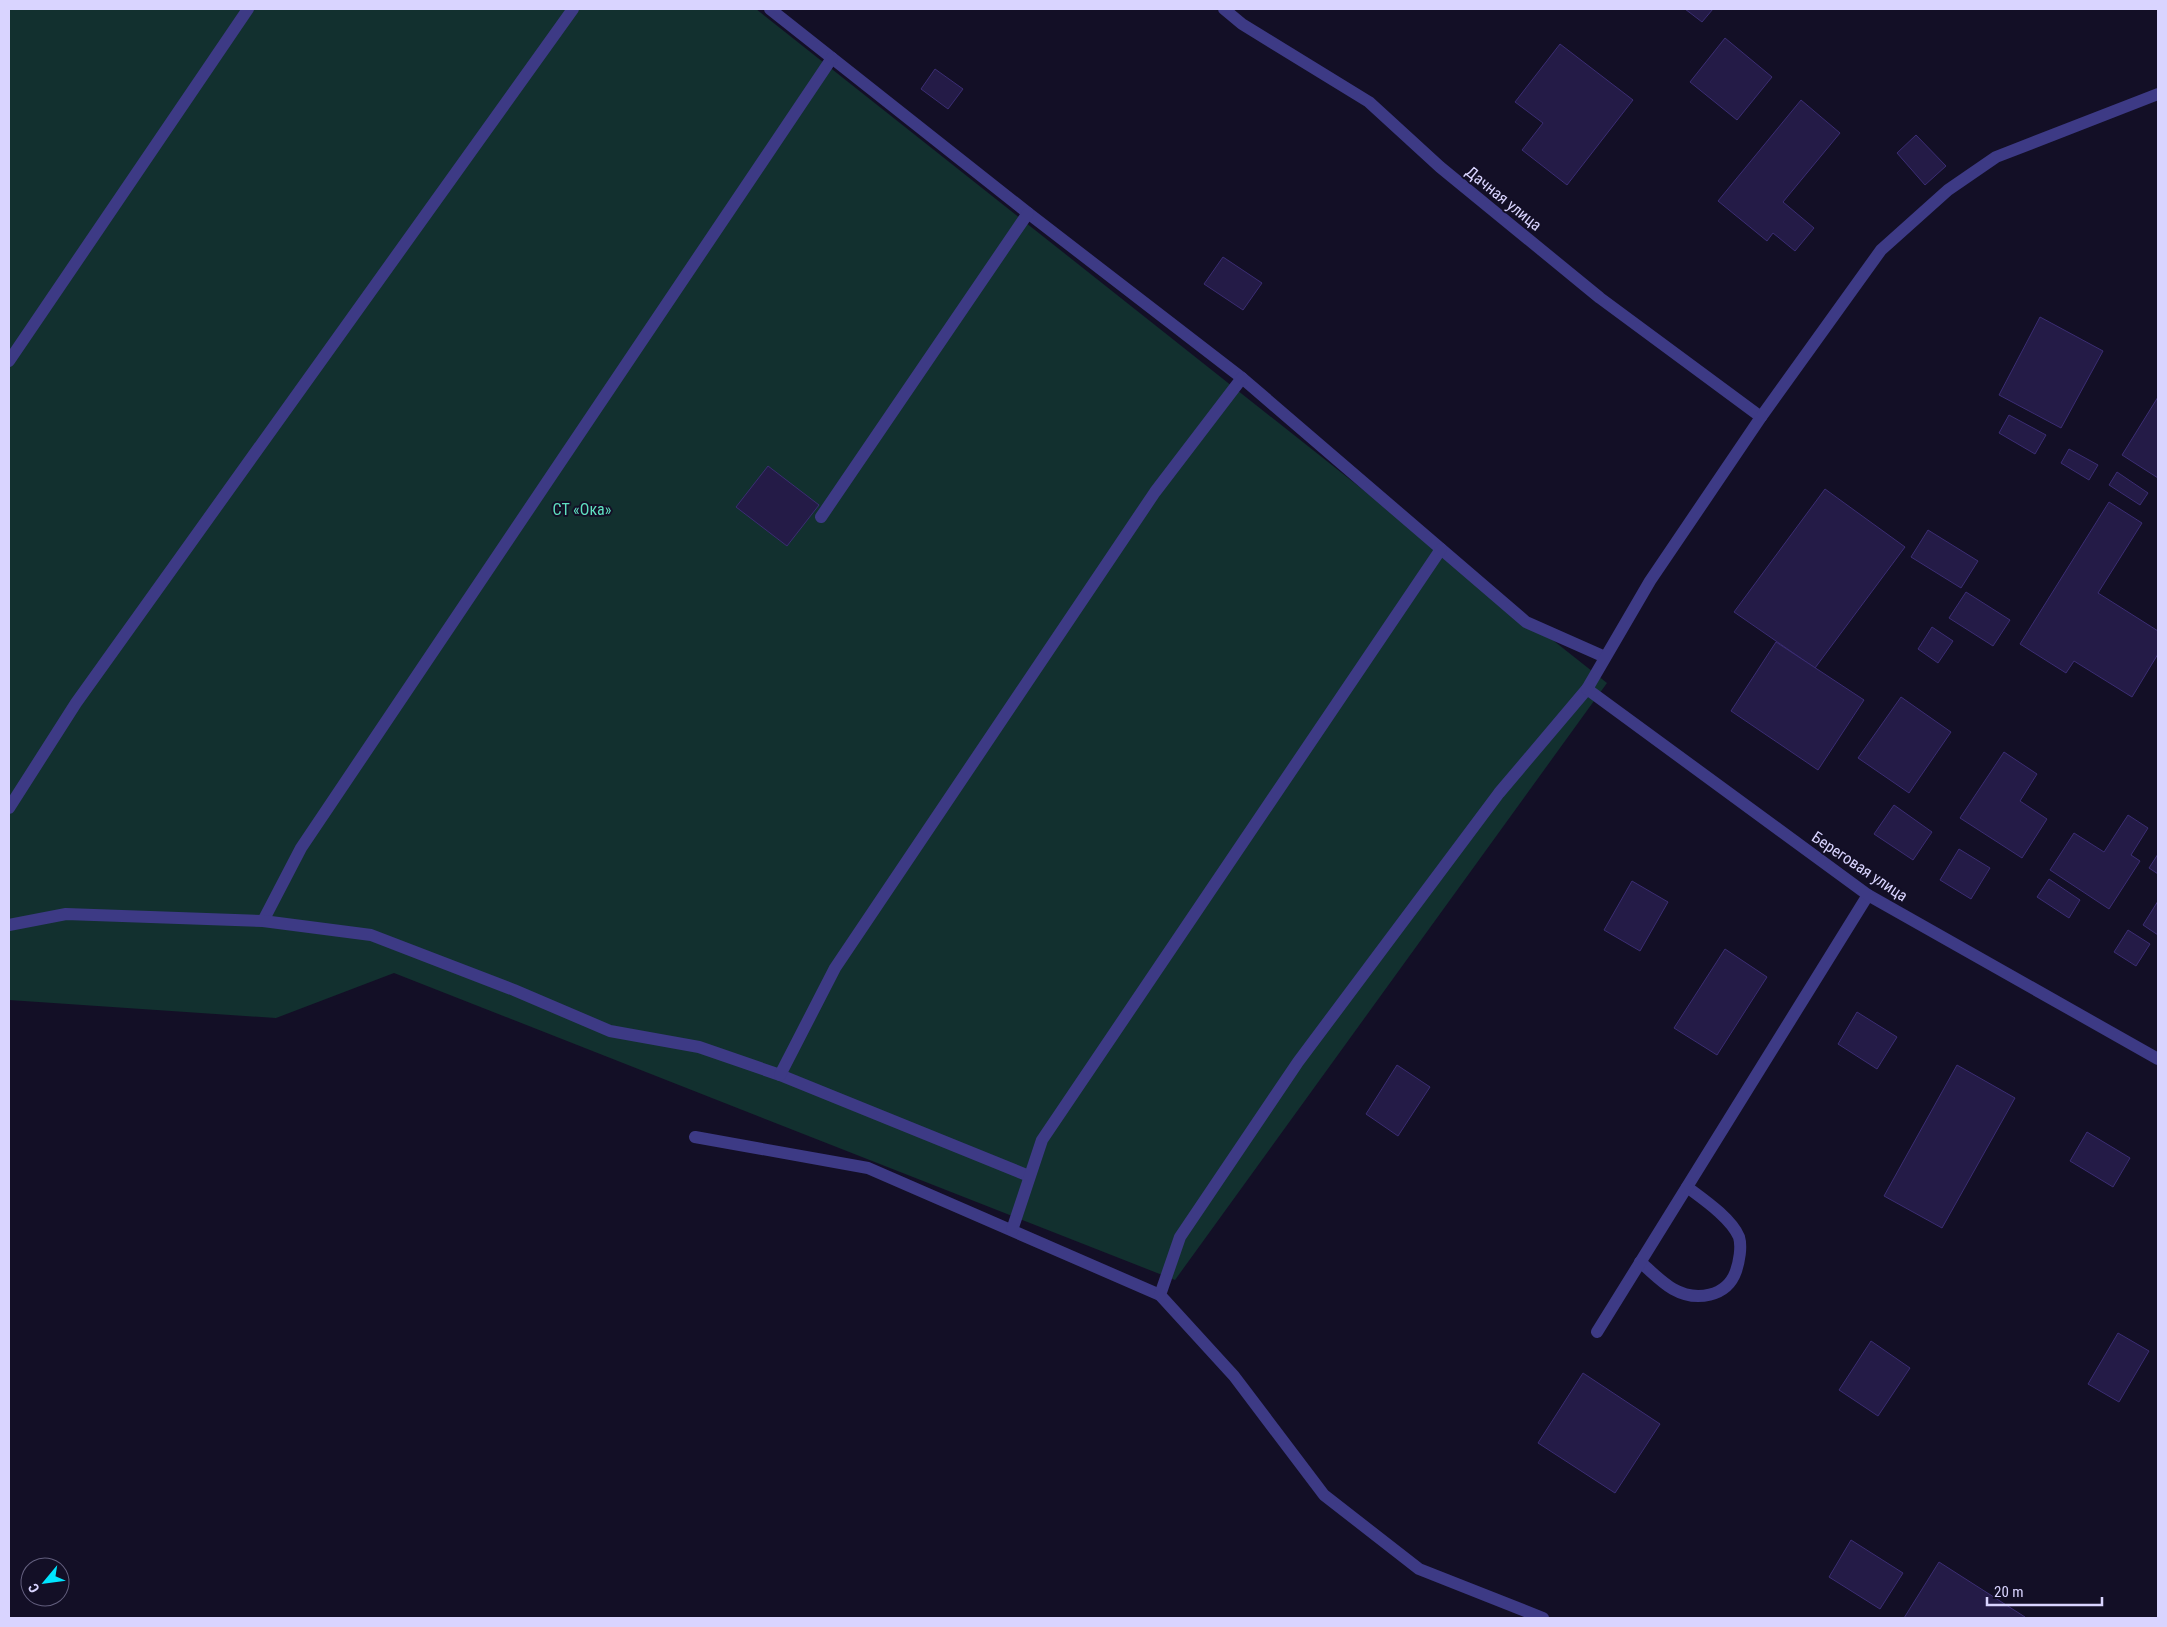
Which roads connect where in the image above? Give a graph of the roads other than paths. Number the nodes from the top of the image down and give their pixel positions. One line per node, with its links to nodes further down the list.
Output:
1 (248, 9): 8 (street)
2 (573, 9): 15 (street)
3 (770, 9): 5 (street)
4 (1224, 9): 10 (street, Дачная улица)
5 (832, 58): 7 (street); 17 (street)
6 (2158, 94): 10 (street)
7 (1028, 214): 9 (street); 11 (street)
8 (9, 361)
9 (1242, 378): 12 (street); 20 (street)
10 (1761, 417): 13 (street)
11 (821, 517)
12 (1441, 549): 13 (street); 22 (street)
13 (1605, 657): 14 (street)
14 (1587, 689): 16 (street, Береговая улица); 26 (street)
15 (9, 808)
16 (1868, 895): 19 (street, Береговая улица); 23 (street)
17 (263, 921): 18 (street); 20 (street)
18 (9, 925)
19 (2158, 1059)
20 (780, 1075): 22 (street)
21 (695, 1137): 24 (street)
22 (1030, 1176): 24 (street)
23 (1687, 1187): 25 (street); 25 (street)
24 (1012, 1230): 26 (street)
25 (1640, 1262): 27 (street)
26 (1160, 1295): 28 (street)
27 (1596, 1332)
28 (1543, 1618)

